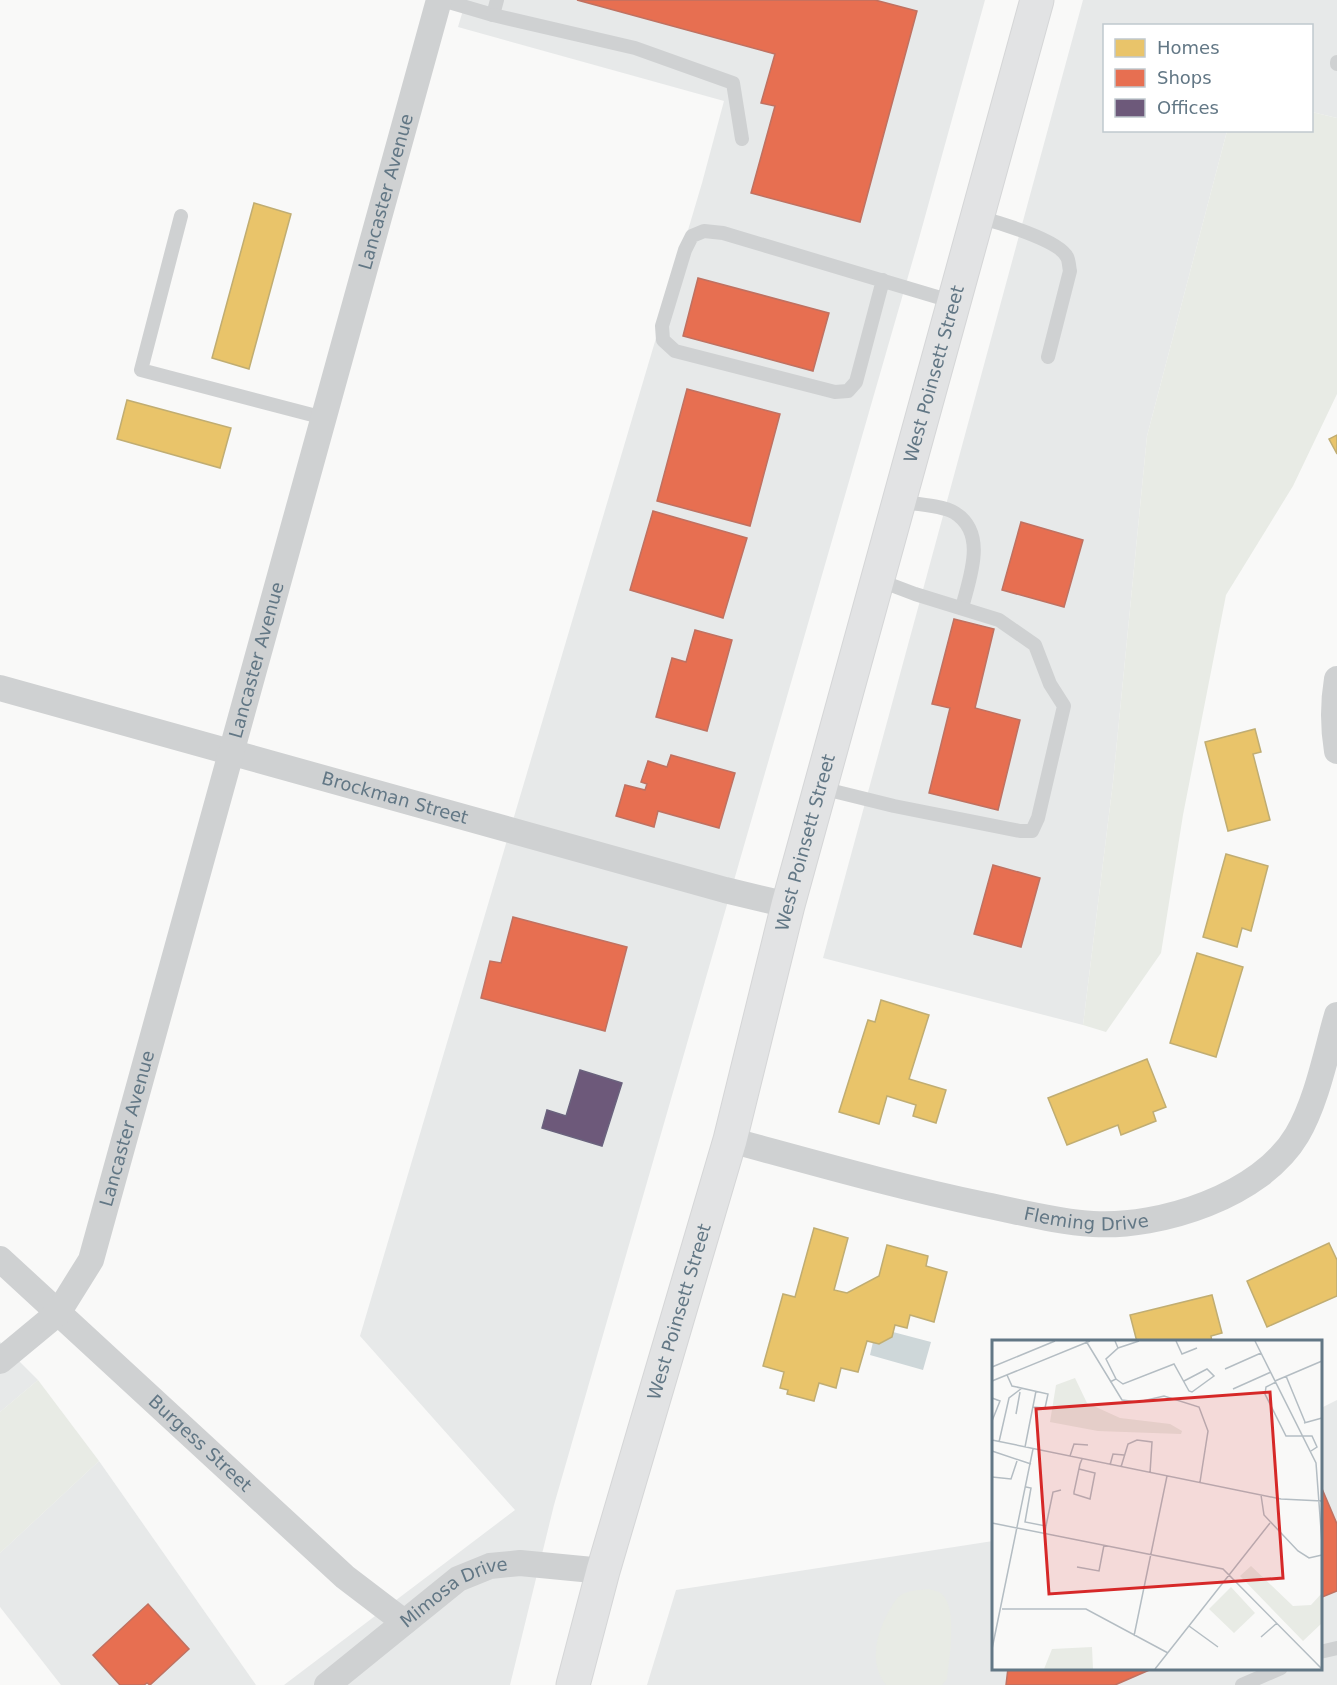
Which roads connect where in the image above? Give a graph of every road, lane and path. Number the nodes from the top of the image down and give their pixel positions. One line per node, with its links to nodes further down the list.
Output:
1 (441, 0): 4 (lane); 11 (street, Lancaster Avenue)
2 (496, 0): 4 (lane)
3 (1037, 0): 7 (main road, West Poinsett Street)
4 (493, 15): 5 (lane)
5 (742, 139)
6 (181, 216): 11 (lane)
7 (978, 217): 9 (main road, West Poinsett Street); 10 (lane)
8 (883, 280): 8 (lane); 9 (lane)
9 (954, 302): 12 (main road, West Poinsett Street)
10 (1048, 357)
11 (324, 417): 18 (street, Lancaster Avenue)
12 (900, 502): 13 (main road, West Poinsett Street); 14 (lane)
13 (878, 580): 14 (lane); 19 (main road, West Poinsett Street)
14 (962, 608): 19 (lane)
15 (1337, 679): 17 (street)
16 (0, 688): 18 (street, Brockman Street)
17 (1337, 751)
18 (232, 753): 20 (street, Brockman Street); 24 (street, Lancaster Avenue)
19 (821, 788): 20 (main road, West Poinsett Street)
20 (788, 904): 22 (main road, West Poinsett Street)
21 (1337, 1015): 22 (street, Fleming Drive)
22 (730, 1140): 26 (main road, West Poinsett Street)
23 (0, 1259): 24 (street, Burgess Street)
24 (58, 1313): 25 (street, Lancaster Avenue); 27 (street, Burgess Street)
25 (0, 1361)
26 (603, 1571): 27 (street, Mimosa Drive); 32 (main road, West Poinsett Street)
27 (404, 1622): 31 (street, Mimosa Drive)
28 (1337, 1648): 29 (lane)
29 (1322, 1652)
30 (1276, 1670): 33 (lane)
31 (327, 1685)
32 (573, 1685)
33 (1242, 1685)

